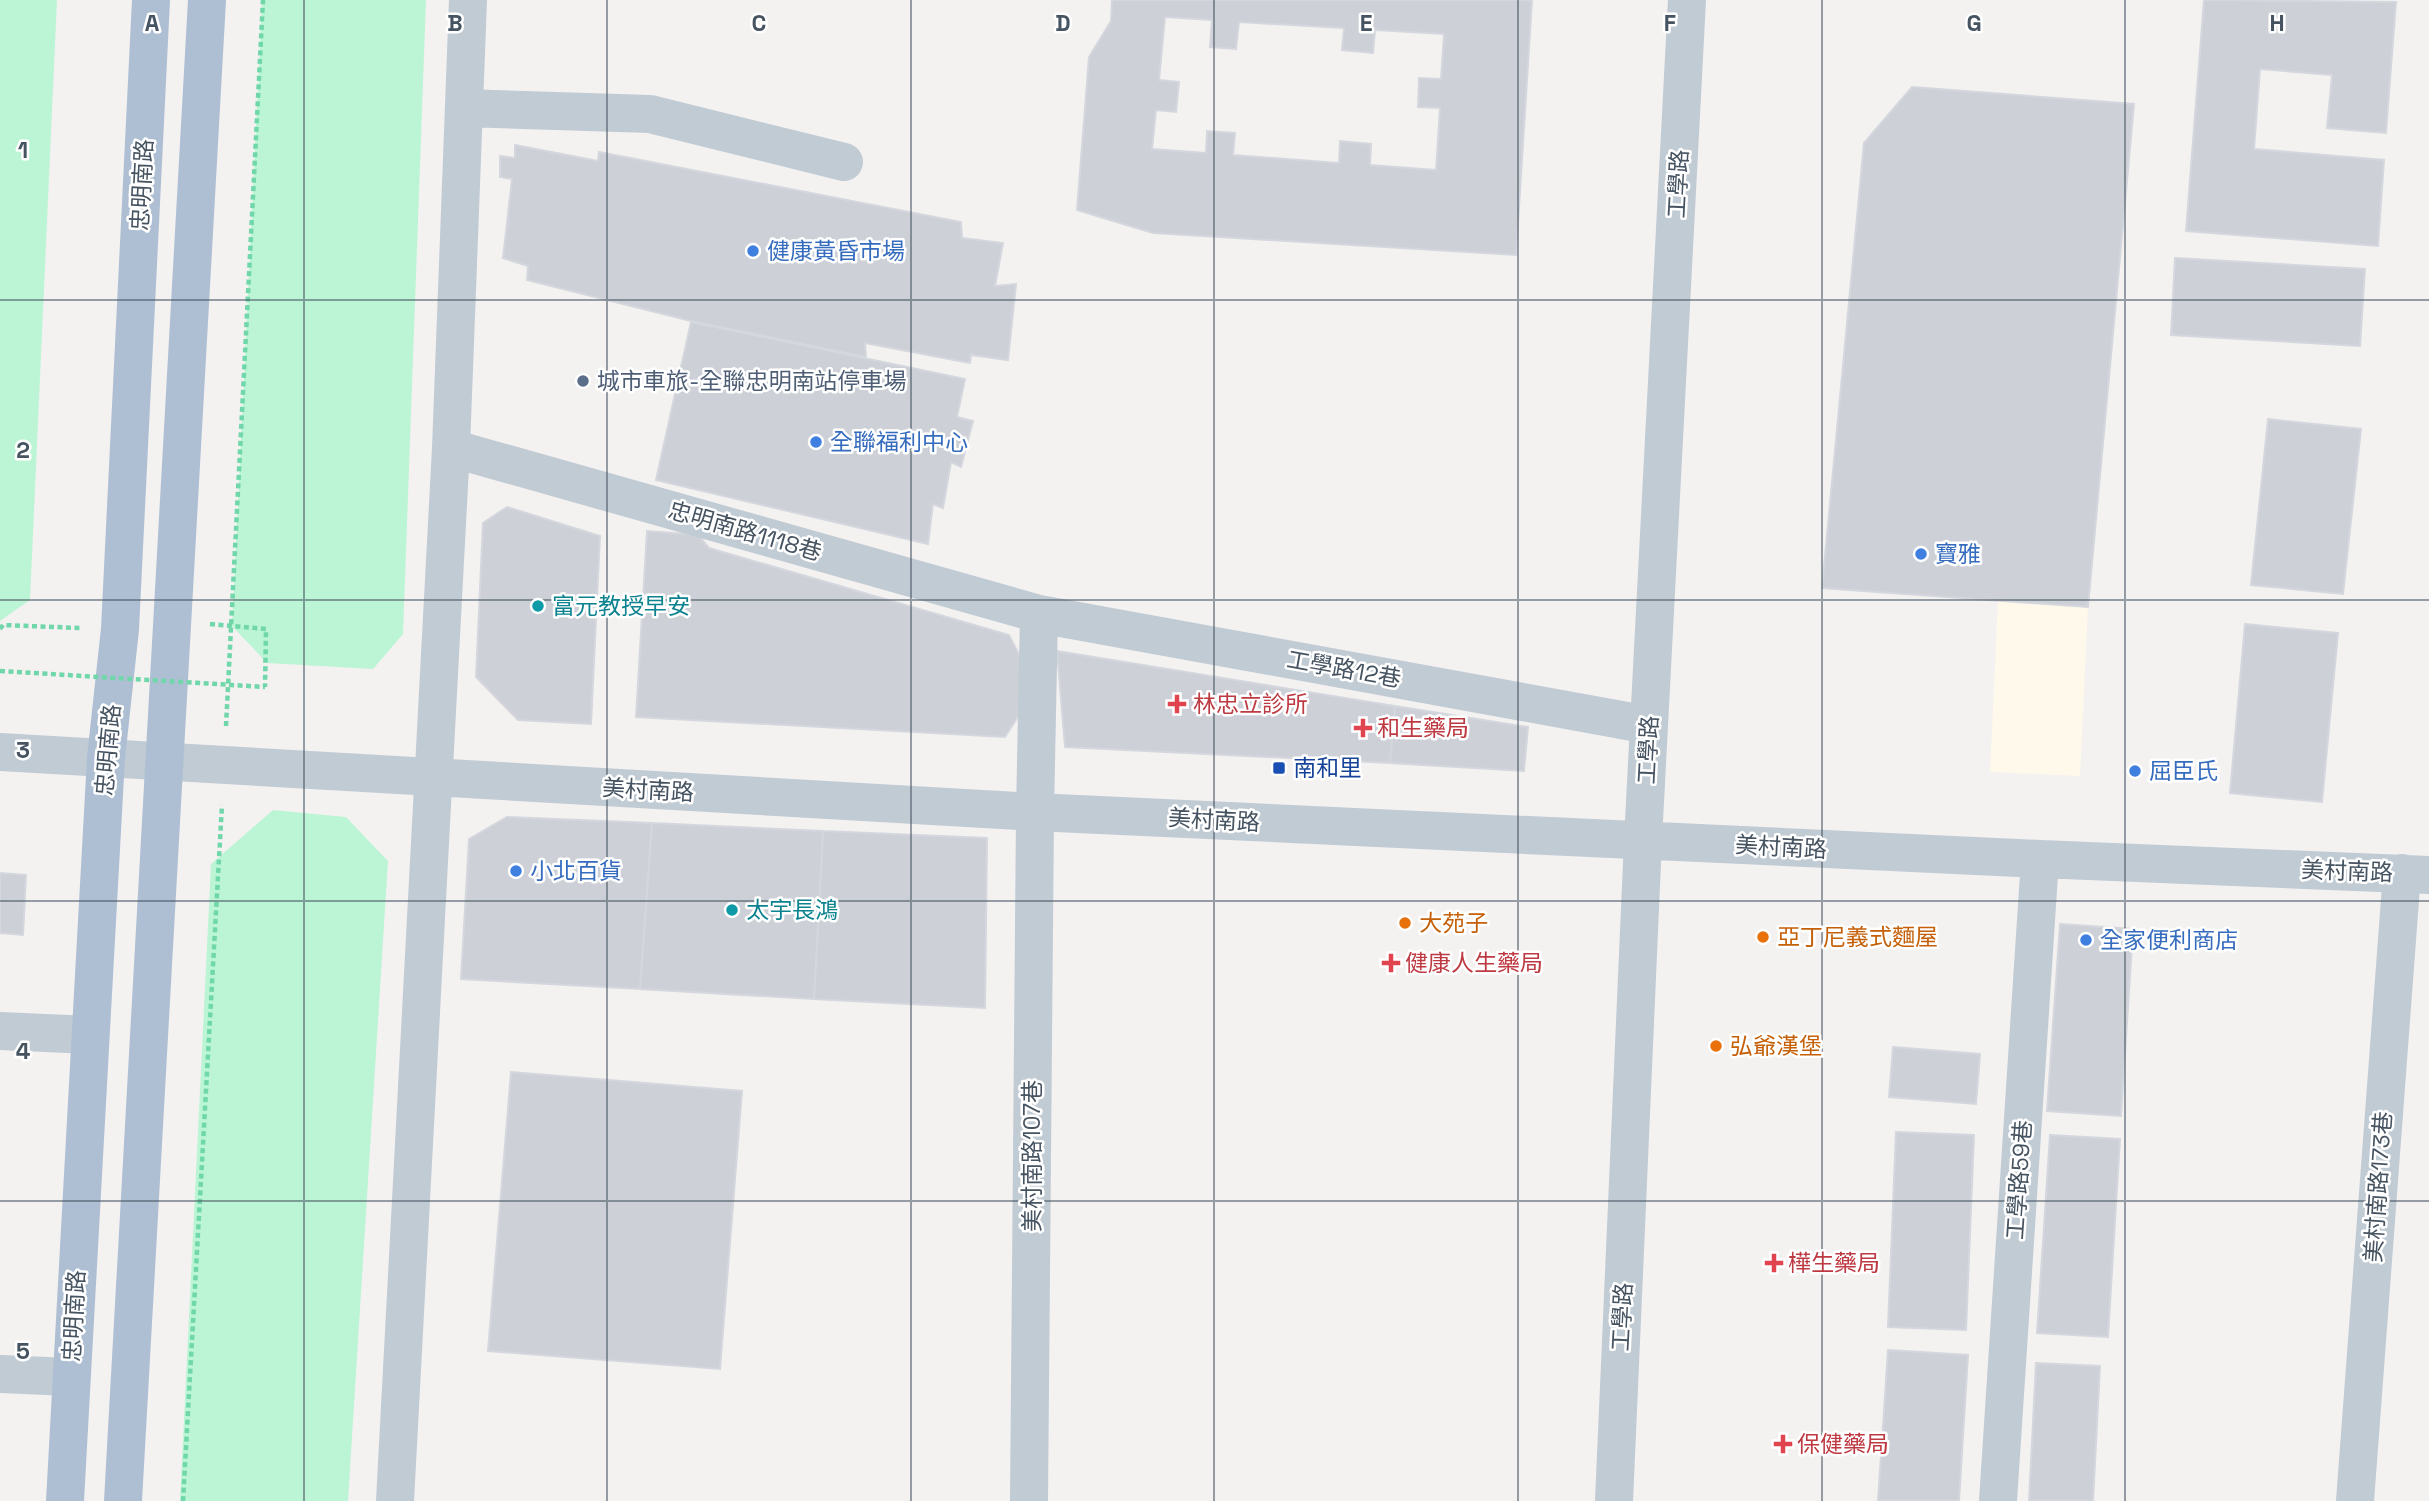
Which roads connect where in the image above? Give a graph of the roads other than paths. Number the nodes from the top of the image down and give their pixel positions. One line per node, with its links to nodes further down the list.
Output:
1 (151, 0): 11 (main road, 忠明南路)
2 (207, 0): 12 (main road)
3 (468, 0): 5 (street)
4 (1688, 0): 9 (street, 工學路)
5 (464, 108): 6 (street); 7 (street)
6 (844, 162)
7 (451, 448): 8 (street, 忠明南路1118巷); 13 (street)
8 (1039, 614): 9 (street, 工學路12巷); 14 (street, 美村南路107巷)
9 (1650, 726): 15 (street, 工學路)
10 (0, 752): 11 (street, 美村南路)
11 (106, 758): 12 (street, 美村南路); 19 (main road, 忠明南路)
12 (163, 762): 13 (street, 美村南路); 23 (main road)
13 (434, 778): 14 (street, 美村南路); 24 (street)
14 (1035, 812): 15 (street, 美村南路); 25 (street, 美村南路107巷)
15 (1643, 840): 16 (street, 美村南路); 26 (street, 工學路)
16 (2039, 859): 17 (street, 美村南路); 27 (street, 工學路59巷)
17 (2415, 874): 28 (street, 美村南路173巷)
18 (0, 1031): 19 (street)
19 (90, 1035): 21 (main road, 忠明南路)
20 (0, 1374): 21 (street)
21 (70, 1377): 22 (main road, 忠明南路)
22 (65, 1501)
23 (123, 1501)
24 (395, 1501)
25 (1030, 1501)
26 (1614, 1501)
27 (1998, 1501)
28 (2355, 1501)

